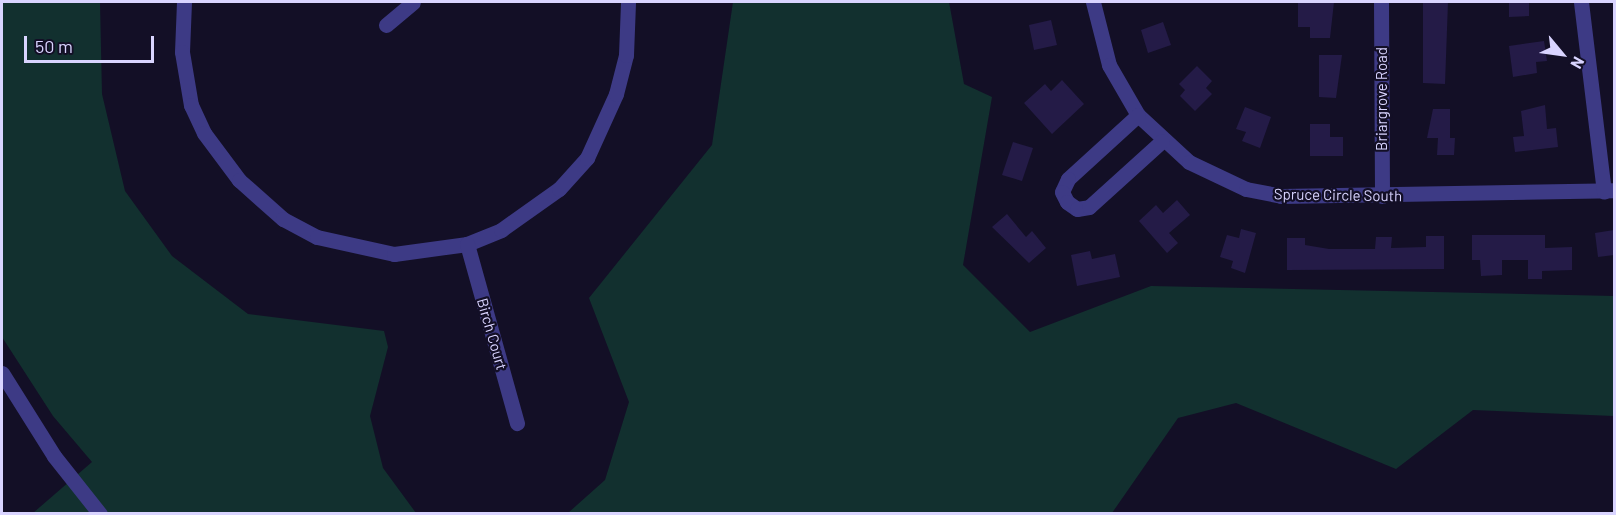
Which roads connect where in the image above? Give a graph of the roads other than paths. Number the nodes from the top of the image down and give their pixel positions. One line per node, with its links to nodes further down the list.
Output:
1 (184, 2): 12 (street)
2 (413, 2): 7 (street)
3 (628, 2): 12 (street)
4 (1093, 2): 8 (street, Spruce Circle South)
5 (1381, 2): 11 (street, Briargrove Road)
6 (1581, 2): 10 (street)
7 (386, 25)
8 (1138, 115): 9 (street, Spruce Circle South); 9 (street)
9 (1162, 141): 11 (street, Spruce Circle South)
10 (1609, 191): 11 (street, Spruce Circle South)
11 (1382, 196)
12 (467, 244): 14 (street, Birch Court)
13 (2, 373): 15 (street)
14 (517, 423)
15 (100, 513)

